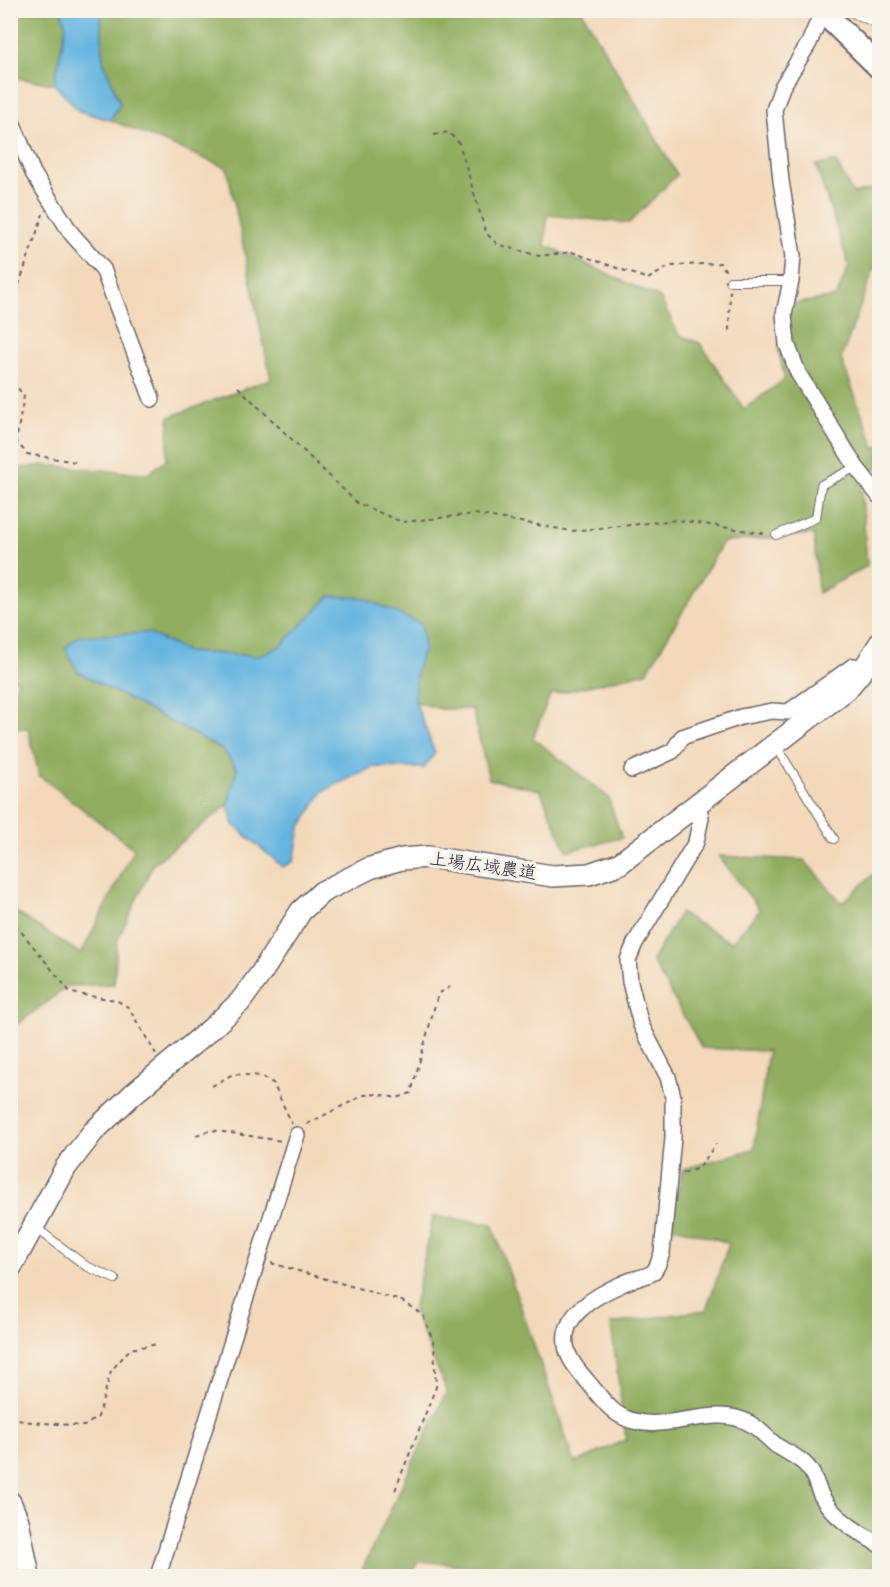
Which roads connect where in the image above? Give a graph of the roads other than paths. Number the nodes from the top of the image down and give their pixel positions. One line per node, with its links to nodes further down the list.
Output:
1 (846, 10): 3 (lane)
2 (822, 11): 4 (main road); 7 (street)
3 (879, 25)
4 (879, 68)
5 (10, 117): 8 (street)
6 (730, 280): 7 (lane)
7 (791, 281): 9 (street)
8 (152, 399)
9 (856, 467): 10 (street); 11 (lane)
10 (879, 497)
11 (776, 535)
12 (879, 643): 13 (street, 上場広域農道)
13 (865, 667): 14 (street, 上場広域農道); 15 (street)
14 (775, 745): 16 (street, 上場広域農道); 17 (lane)
15 (632, 770)
16 (698, 803): 19 (street, 上場広域農道); 23 (street)
17 (834, 840)
18 (295, 1141): 25 (street)
19 (34, 1226): 20 (street, 上場広域農道); 21 (lane)
20 (10, 1269)
21 (115, 1279)
22 (10, 1502): 24 (street)
23 (879, 1545)
24 (29, 1576)
25 (158, 1576)

